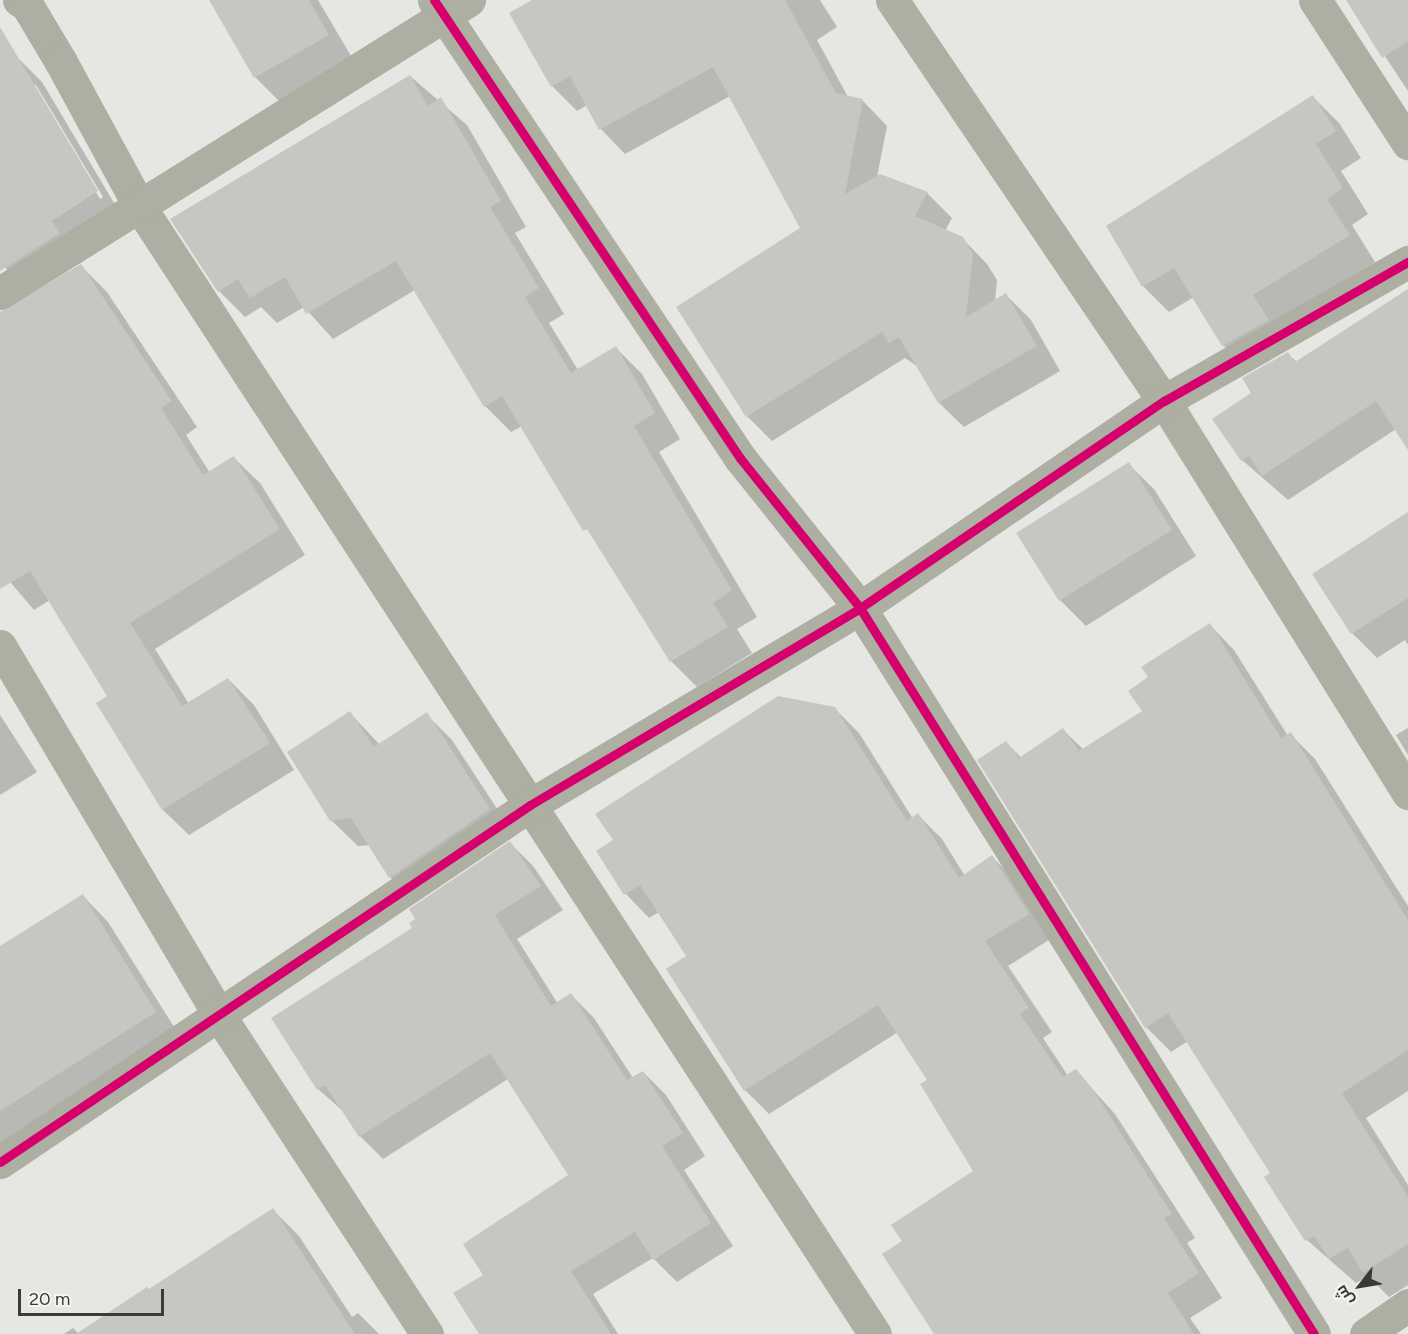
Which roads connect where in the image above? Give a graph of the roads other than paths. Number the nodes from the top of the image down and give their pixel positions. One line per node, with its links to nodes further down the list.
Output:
1 (19, 0): 6 (street)
2 (892, 0): 9 (street)
3 (1315, 0): 5 (street)
4 (449, 5): 6 (street); 10 (street)
5 (1408, 142)
6 (138, 204): 8 (street); 13 (street)
7 (1408, 262): 9 (street)
8 (0, 292)
9 (1164, 401): 10 (street); 12 (street)
10 (860, 608): 13 (street); 19 (street)
11 (0, 646): 14 (street)
12 (1408, 793)
13 (530, 805): 14 (street); 18 (street)
14 (219, 1016): 15 (street); 17 (street)
15 (0, 1162)
16 (1408, 1305): 20 (street)
17 (427, 1334)
18 (875, 1334)
19 (1314, 1334)
20 (1366, 1334)

